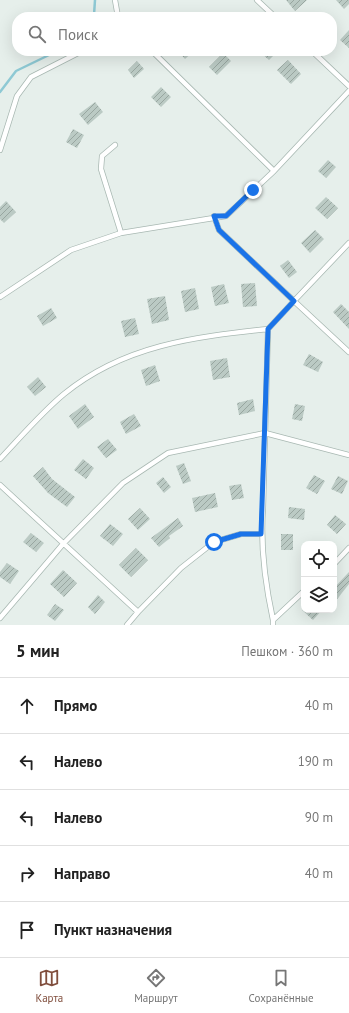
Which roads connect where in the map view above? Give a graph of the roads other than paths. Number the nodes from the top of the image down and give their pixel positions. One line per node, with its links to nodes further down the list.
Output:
1 (115, 0): 3 (lane)
2 (257, 0): 4 (lane)
3 (117, 12)
4 (270, 12)
5 (72, 56): 11 (lane)
6 (157, 56): 12 (lane)
7 (317, 56): 8 (lane)
8 (349, 86)
9 (349, 91): 12 (lane)
10 (115, 145): 14 (lane)
11 (0, 150)
12 (274, 171): 13 (lane)
13 (214, 216): 14 (lane); 17 (lane)
14 (121, 233): 16 (lane)
15 (349, 243): 17 (lane)
16 (0, 297)
17 (294, 301): 18 (lane); 19 (lane)
18 (268, 329): 20 (lane); 22 (lane)
19 (349, 352)
20 (265, 433): 21 (lane); 24 (lane); 25 (lane)
21 (349, 455)
22 (0, 459)
23 (0, 485): 25 (lane)
24 (261, 534): 29 (lane); 31 (lane)
25 (63, 544): 29 (lane); 30 (lane)
26 (349, 548): 27 (lane)
27 (337, 561)
28 (301, 594): 31 (lane)
29 (138, 612): 32 (lane)
30 (0, 618)
31 (273, 622)
32 (127, 625)

